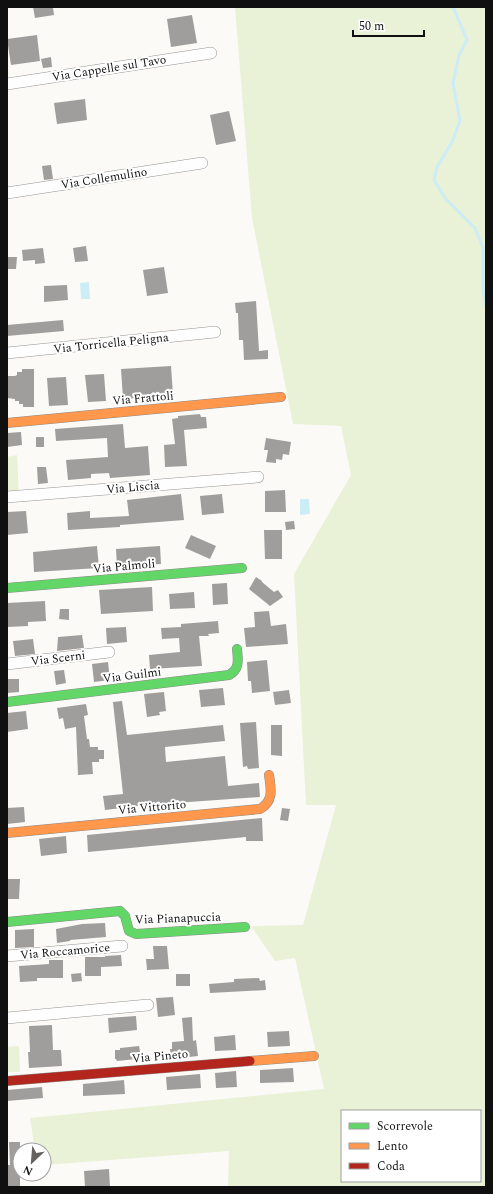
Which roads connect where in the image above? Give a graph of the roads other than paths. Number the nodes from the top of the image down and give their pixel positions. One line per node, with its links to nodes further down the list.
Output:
1 (211, 52): 2 (street, Via Cappelle sul Tavo)
2 (7, 84)
3 (202, 163): 4 (street, Via Collemulino)
4 (7, 193)
5 (215, 332): 6 (street, Via Torricella Peligna)
6 (7, 353)
7 (281, 397): 8 (street, Via Frattoli)
8 (7, 423)
9 (258, 477): 10 (street, Via Liscia)
10 (7, 497)
11 (242, 568): 12 (street, Via Palmoli)
12 (7, 588)
13 (237, 648): 16 (street, Via Guilmi)
14 (109, 652): 15 (street, Via Scerni)
15 (7, 664)
16 (7, 702)
17 (269, 775): 18 (street, Via Vittorito)
18 (7, 833)
19 (7, 922): 20 (street, Via Pianapuccia)
20 (245, 927)
21 (122, 946): 22 (street, Via Roccamorice)
22 (7, 956)
23 (148, 1005): 24 (street)
24 (7, 1018)
25 (314, 1056): 26 (street, Via Pineto)
26 (7, 1081)

